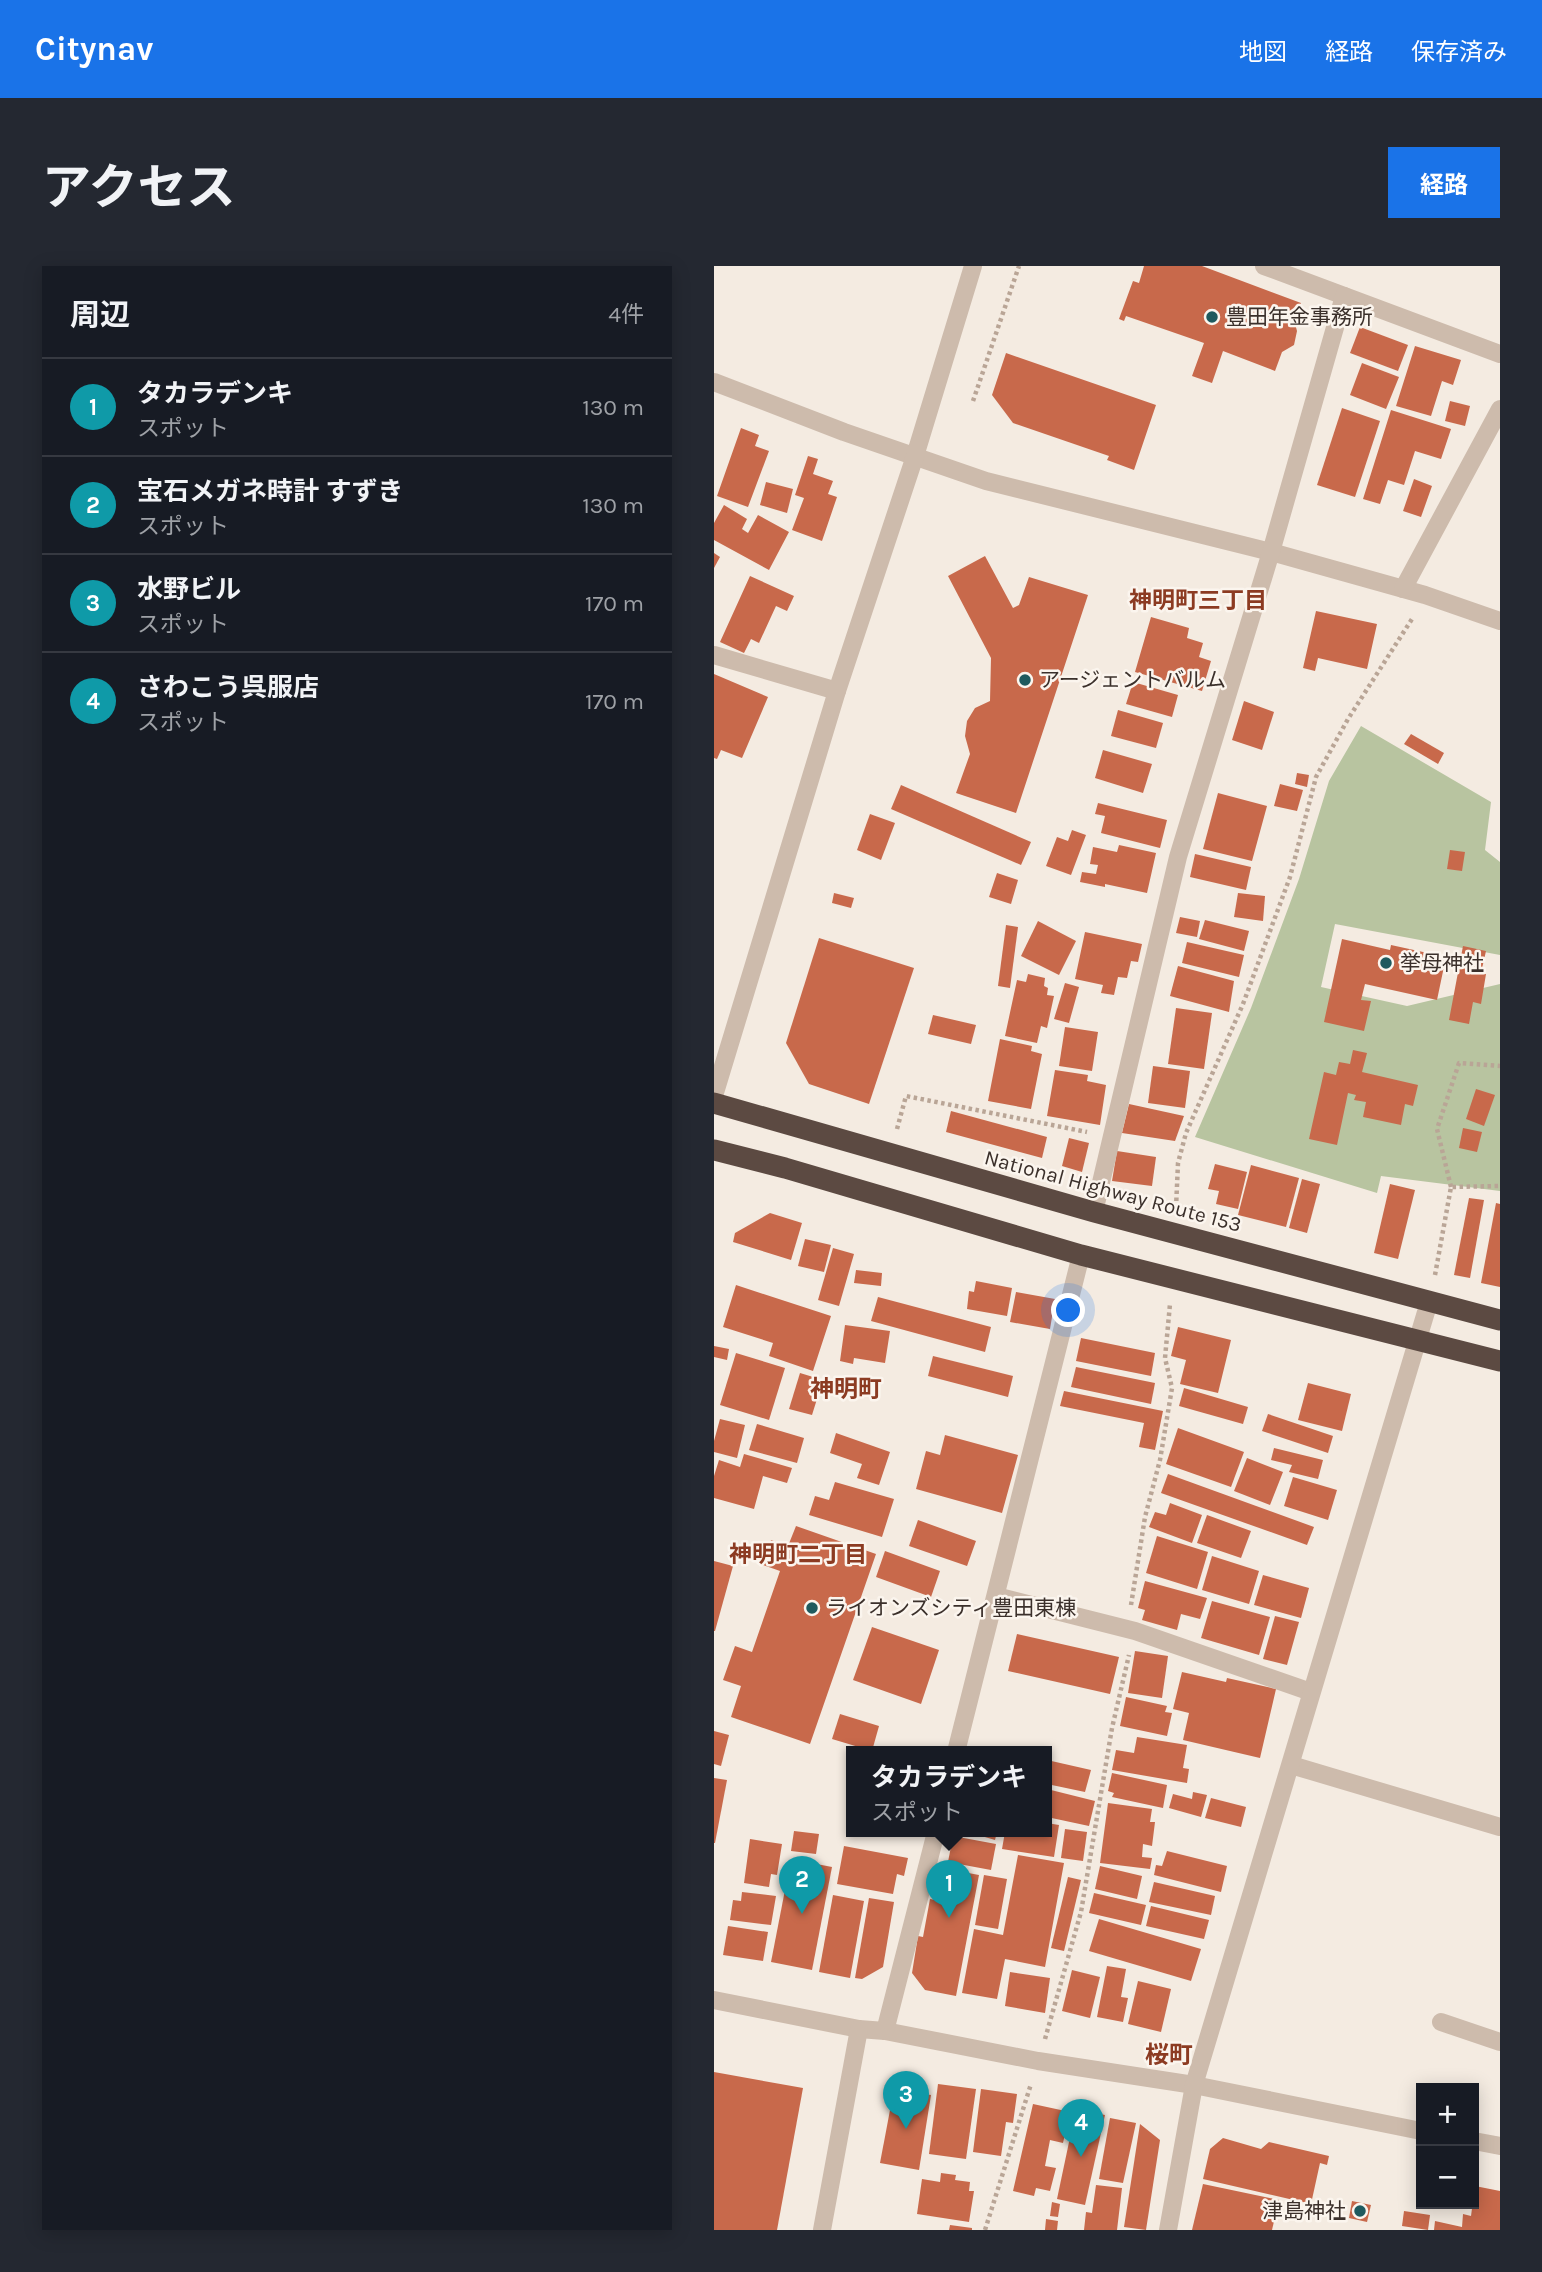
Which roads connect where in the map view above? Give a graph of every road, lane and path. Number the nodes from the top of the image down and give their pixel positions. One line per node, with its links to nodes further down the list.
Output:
1 (973, 266): 9 (street)
2 (1019, 266): 7 (path)
3 (1264, 266): 4 (street)
4 (1344, 296): 5 (street); 10 (street)
5 (1500, 354)
6 (714, 382): 9 (street)
7 (973, 401)
8 (1500, 409): 11 (street)
9 (915, 456): 10 (street); 15 (street)
10 (1271, 552): 11 (street); 20 (street)
11 (1403, 589): 13 (street)
12 (1412, 619): 25 (path)
13 (1500, 621)
14 (714, 655): 15 (street)
15 (837, 691): 17 (street)
16 (1500, 1066): 23 (path)
17 (714, 1096)
18 (714, 1103): 24 (highway, National Highway Route 153)
19 (897, 1130): 20 (path)
20 (1112, 1137): 24 (street)
21 (714, 1150): 26 (highway)
22 (1500, 1186): 23 (path)
23 (1451, 1187): 28 (path)
24 (1094, 1212): 25 (highway, National Highway Route 153)
25 (1174, 1233): 28 (highway, National Highway Route 153)
26 (1081, 1255): 27 (highway); 32 (street)
27 (1172, 1277): 30 (highway); 33 (path)
28 (1429, 1302): 29 (highway, National Highway Route 153); 30 (street)
29 (1500, 1320)
30 (1418, 1340): 31 (highway); 34 (street)
31 (1500, 1362)
32 (996, 1596): 33 (street); 35 (street)
33 (1135, 1631): 34 (street); 44 (path)
34 (1311, 1692): 36 (street)
35 (958, 1746)
36 (1291, 1765): 37 (street); 45 (street)
37 (1500, 1827)
38 (935, 1837): 42 (street)
39 (714, 2000): 41 (street)
40 (1441, 2022): 43 (street)
41 (859, 2029): 42 (street); 49 (street)
42 (885, 2031): 44 (street)
43 (1500, 2042)
44 (1038, 2061): 45 (street); 50 (path)
45 (1194, 2085): 46 (street); 51 (street)
46 (1416, 2130)
47 (1479, 2142): 48 (street)
48 (1500, 2146)
49 (822, 2230)
50 (985, 2230)
51 (1168, 2230)

